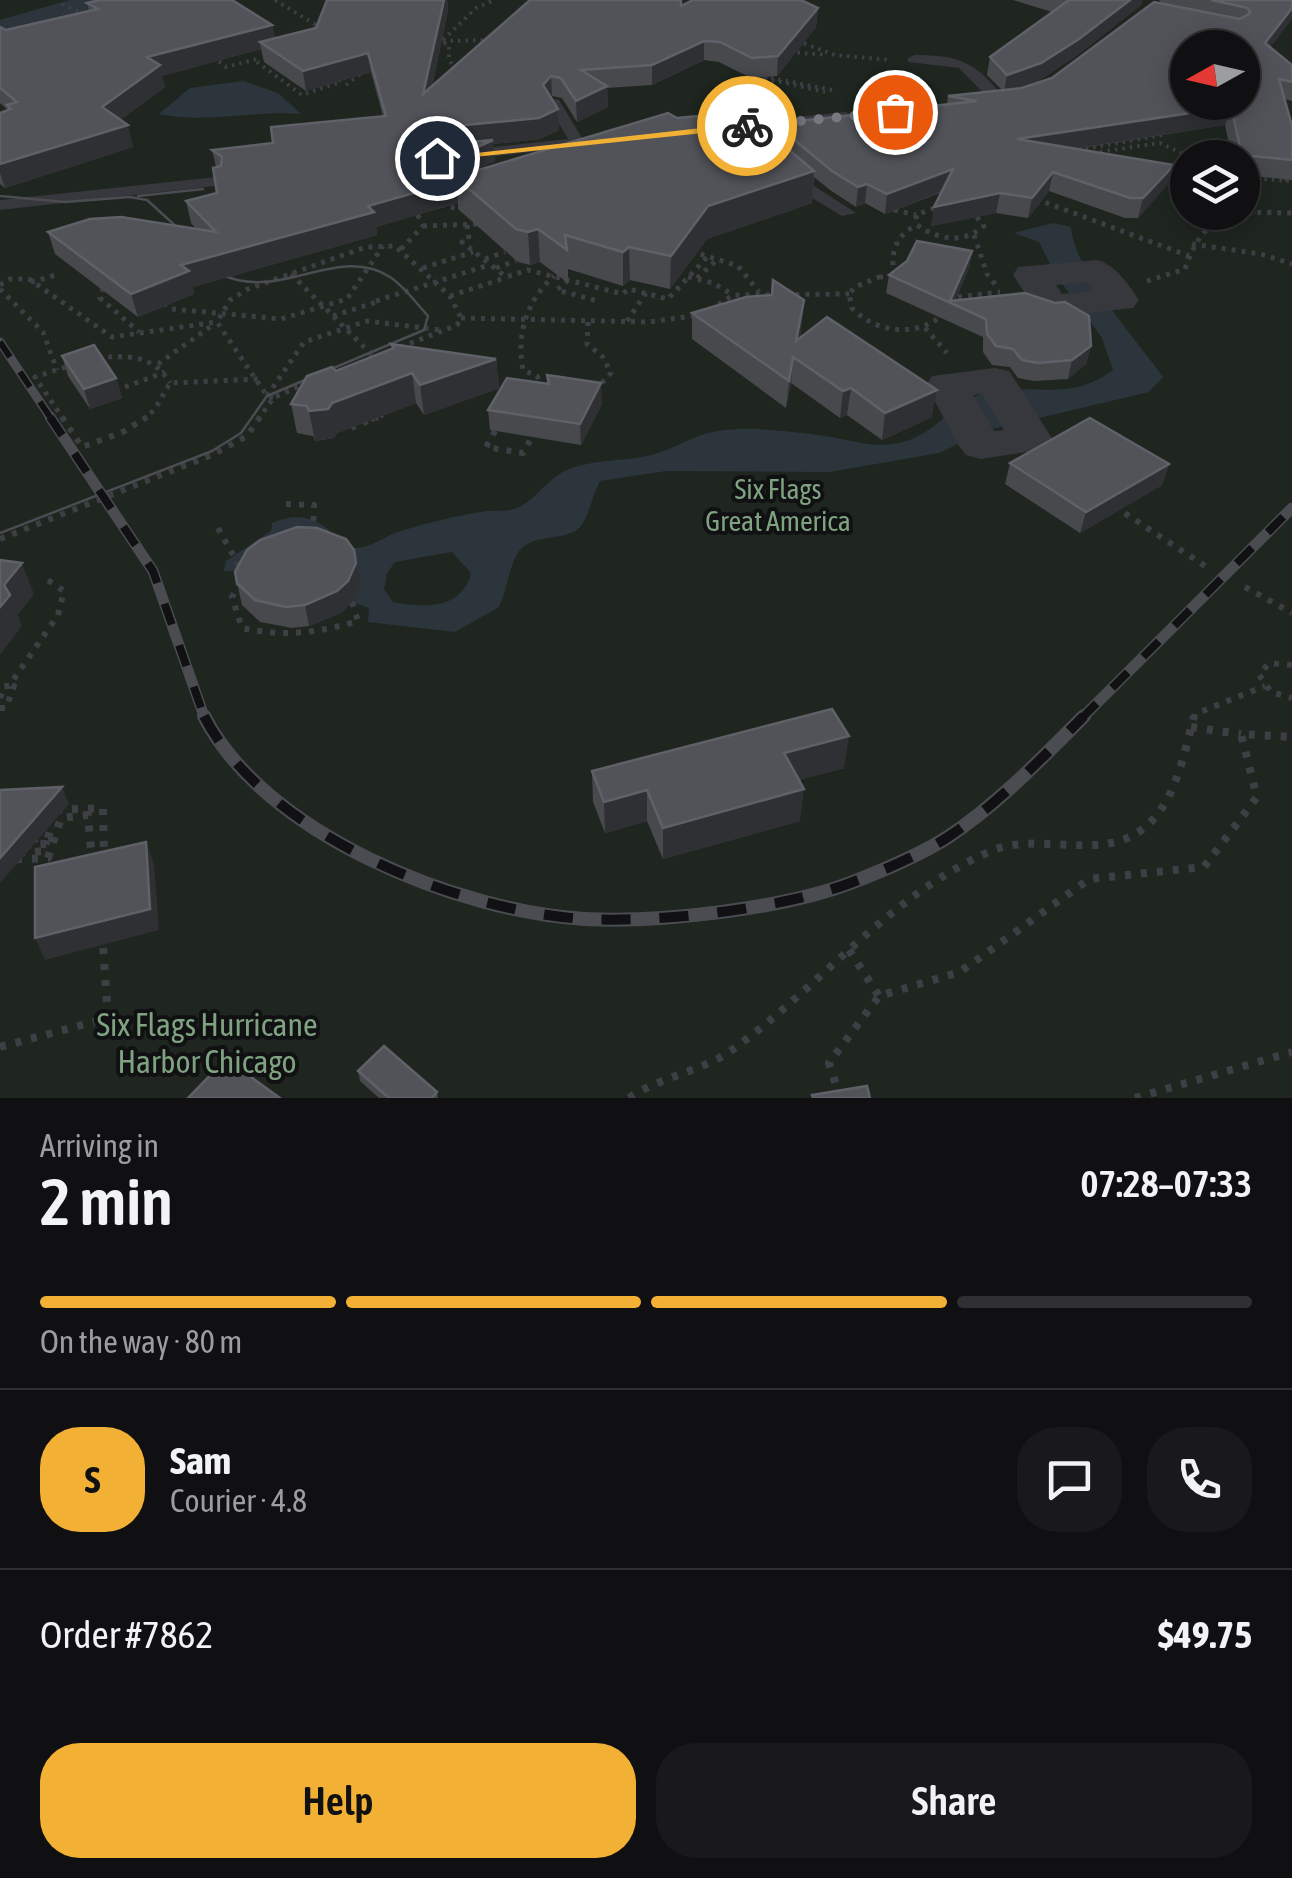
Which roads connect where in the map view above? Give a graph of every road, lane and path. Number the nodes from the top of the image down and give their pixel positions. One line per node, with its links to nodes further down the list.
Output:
1 (75, 0): 4 (path)
2 (275, 0): 5 (path)
3 (494, 0): 8 (path)
4 (70, 15)
5 (331, 34)
6 (799, 34): 11 (path)
7 (430, 40): 8 (path)
8 (442, 41): 10 (path); 17 (path)
9 (780, 50): 11 (path)
10 (490, 55)
11 (835, 55): 13 (path)
12 (211, 56): 14 (path)
13 (914, 60): 20 (lane)
14 (344, 70)
15 (745, 72): 15 (path)
16 (362, 73): 18 (path)
17 (461, 78)
18 (346, 85)
19 (554, 103): 25 (lane)
20 (980, 103)
21 (868, 114): 22 (lane)
22 (717, 129)
23 (1162, 135): 26 (path)
24 (618, 139): 25 (lane)
25 (578, 143): 27 (lane)
26 (1170, 148)
27 (456, 156)
28 (1282, 161): 30 (path)
29 (781, 164): 37 (lane)
30 (1260, 178)
31 (217, 182): 35 (lane)
32 (1042, 190): 55 (path)
33 (409, 197): 44 (path)
34 (435, 197): 38 (path)
35 (0, 205)
36 (894, 210): 41 (path)
37 (848, 212)
38 (476, 213)
39 (1260, 213): 40 (path)
40 (1292, 213)
41 (916, 215): 45 (path); 47 (path)
42 (485, 224): 43 (path)
43 (467, 225): 44 (path); 52 (path)
44 (423, 226): 50 (path)
45 (918, 226): 47 (path); 66 (path)
46 (1201, 230): 48 (path)
47 (974, 235): 76 (path)
48 (1192, 244): 55 (path); 59 (path)
49 (384, 245): 50 (path); 61 (path); 87 (path)
50 (401, 249): 60 (path)
51 (690, 250): 54 (path)
52 (474, 252): 58 (path); 60 (path)
53 (505, 252): 58 (path)
54 (709, 255): 56 (path); 64 (path)
55 (1189, 256): 71 (path)
56 (719, 258): 67 (path); 77 (path)
57 (516, 262): 58 (path)
58 (490, 264): 65 (path); 70 (path)
59 (1292, 264)
60 (423, 268): 70 (path)
61 (290, 274): 87 (path); 89 (path)
62 (56, 275): 69 (path)
63 (554, 276): 65 (path); 68 (path); 91 (path)
64 (687, 276): 67 (path); 78 (path)
65 (506, 277): 81 (path)
66 (894, 277): 79 (path); 82 (path)
67 (696, 279): 80 (path)
68 (568, 280): 78 (path); 84 (path)
69 (31, 282): 72 (path); 98 (path)
70 (436, 282): 81 (path); 90 (path)
71 (1108, 284): 74 (street)
72 (0, 287): 105 (path)
73 (103, 288): 98 (path)
74 (1040, 288): 76 (path)
75 (796, 292): 77 (path); 79 (path); 86 (path)
76 (1000, 292): 82 (path)
77 (760, 293): 80 (path)
78 (646, 294): 95 (path)
79 (849, 294): 82 (path)
80 (733, 295): 85 (path)
81 (450, 296): 92 (path)
82 (948, 298)
83 (160, 300): 89 (path)
84 (598, 301)
85 (723, 302): 88 (path); 95 (path)
86 (794, 304)
87 (323, 306): 89 (path); 90 (path)
88 (732, 308)
89 (222, 312): 93 (path)
90 (333, 316): 96 (path)
91 (522, 317): 92 (path); 94 (path); 99 (path)
92 (461, 318): 97 (path)
93 (216, 322): 98 (path); 104 (path); 107 (path)
94 (588, 322): 95 (path); 111 (path)
95 (626, 322)
96 (345, 328): 97 (path); 100 (path); 112 (path)
97 (442, 330): 100 (path)
98 (139, 332)
99 (522, 351): 113 (path)
100 (375, 358): 102 (path)
101 (90, 359): 104 (path)
102 (360, 363)
103 (74, 364): 105 (path)
104 (158, 364): 106 (path)
105 (57, 370): 109 (path)
106 (165, 372): 109 (path); 110 (path)
107 (258, 379): 109 (path); 112 (path)
108 (315, 380): 112 (path)
109 (170, 383)
110 (126, 386)
111 (586, 393)
112 (270, 397): 121 (path)
113 (540, 398)
114 (383, 416): 115 (path)
115 (351, 428)
116 (495, 431): 117 (path)
117 (532, 437)
118 (286, 504): 122 (path)
119 (1109, 504): 123 (path)
120 (218, 528): 126 (path)
121 (0, 539)
122 (312, 549)
123 (1211, 570)
124 (43, 576): 130 (path)
125 (1245, 587): 127 (path)
126 (352, 602)
127 (1292, 613)
128 (1292, 666): 129 (path)
129 (1264, 686): 132 (path); 134 (path)
130 (10, 691): 131 (path); 133 (path)
131 (0, 698)
132 (1292, 698)
133 (0, 708)
134 (1191, 728): 135 (path); 143 (path)
135 (1241, 734): 136 (path); 144 (path)
136 (1292, 737)
137 (35, 824): 140 (path)
138 (16, 839): 139 (path)
139 (0, 857): 141 (path)
140 (105, 877)
141 (94, 879)
142 (103, 945): 145 (path)
143 (850, 950): 144 (path); 147 (path)
144 (879, 996): 148 (path)
145 (0, 1047)
146 (1292, 1052): 149 (path)
147 (629, 1098)
148 (840, 1098)
149 (1135, 1098)

